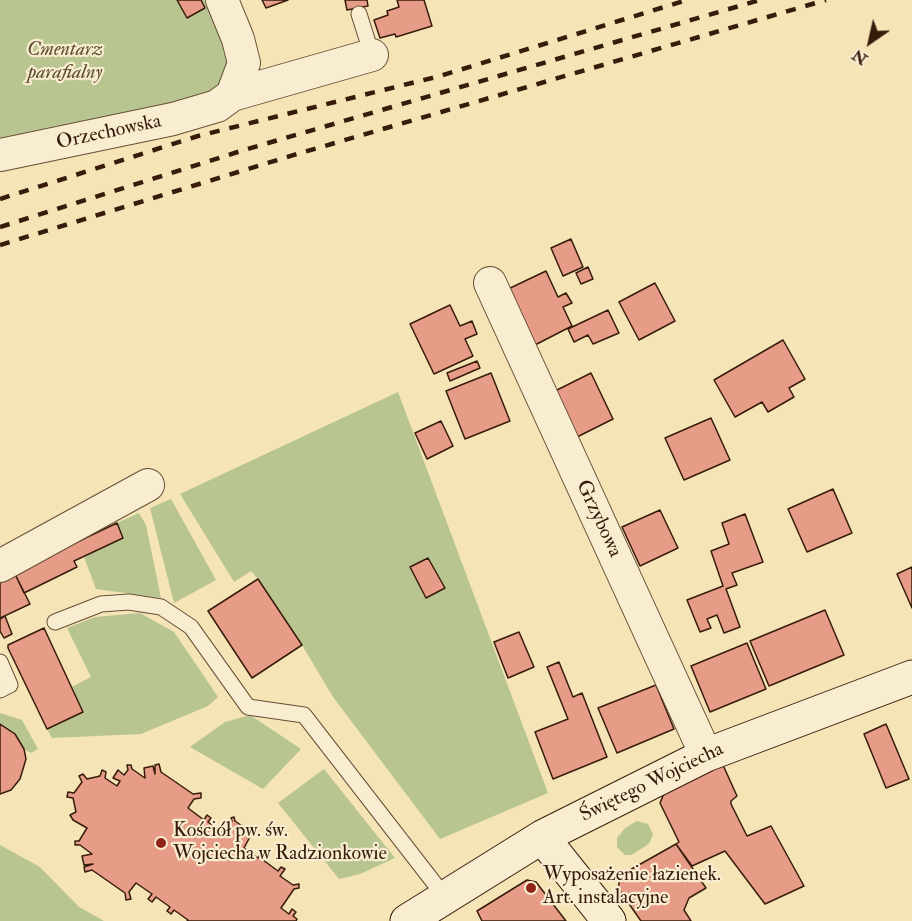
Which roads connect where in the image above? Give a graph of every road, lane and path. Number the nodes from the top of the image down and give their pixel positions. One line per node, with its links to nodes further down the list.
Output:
1 (222, 0): 4 (street)
2 (359, 14): 3 (lane)
3 (372, 55): 4 (street, Orzechowska)
4 (225, 100): 5 (street, Orzechowska)
5 (0, 155)
6 (490, 283): 13 (street, Grzybowa)
7 (148, 485): 8 (street)
8 (0, 566)
9 (55, 622): 15 (lane)
10 (0, 662): 12 (lane)
11 (912, 677): 13 (street, Świętego Wojciecha)
12 (0, 690)
13 (706, 755): 14 (street, Świętego Wojciecha)
14 (542, 837): 15 (street, Świętego Wojciecha); 17 (street)
15 (445, 897): 16 (street, Świętego Wojciecha)
16 (410, 920)
17 (609, 921)

